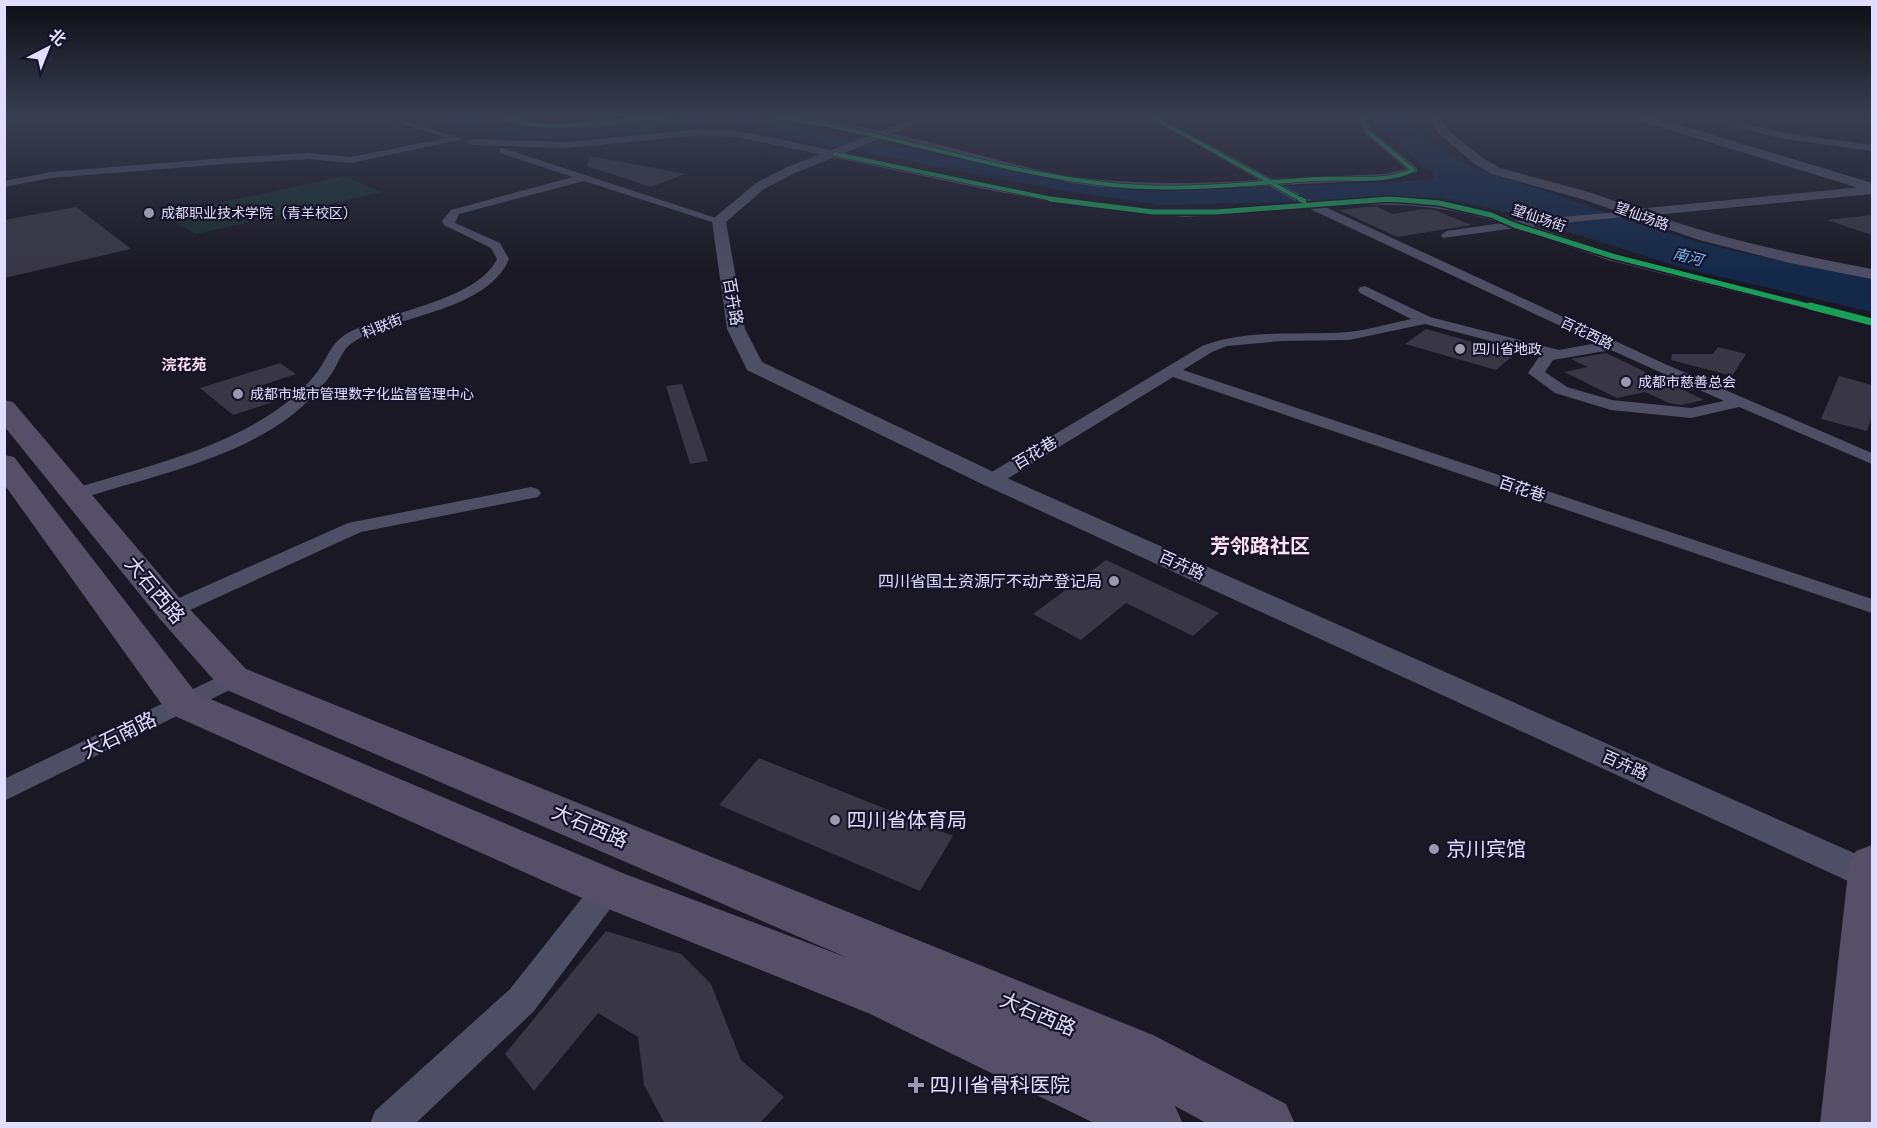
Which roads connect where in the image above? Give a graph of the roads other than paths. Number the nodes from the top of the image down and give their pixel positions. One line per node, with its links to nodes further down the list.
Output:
1 (142, 168): 13 (street)
2 (556, 168): 11 (street)
3 (797, 168): 17 (street)
4 (911, 168): 15 (street, 望仙场街)
5 (1015, 168): 12 (street)
6 (1244, 168): 12 (street, 百花西路)
7 (1410, 168): 12 (street)
8 (1490, 168): 16 (street, 望仙场路)
9 (1808, 168): 14 (main road)
10 (1811, 168): 14 (main road)
11 (585, 177): 17 (street); 33 (street, 科联街)
12 (1272, 183): 15 (street, 百花西路)
13 (4, 184)
14 (1872, 187): 16 (street)
15 (1307, 203): 18 (street, 望仙场街); 24 (street, 百花西路)
16 (1633, 213): 18 (street); 20 (street, 望仙场路)
17 (719, 221): 31 (street, 百卉路)
18 (1519, 224): 19 (street); 23 (street, 望仙场街)
19 (1447, 235)
20 (1872, 274)
21 (1365, 290): 22 (street)
22 (1425, 320): 25 (street, 百花巷); 26 (street, 百花巷)
23 (1872, 321)
24 (1613, 345): 25 (street); 27 (street, 百花西路)
25 (1558, 354): 27 (street)
26 (1171, 371): 31 (street, 百花巷); 34 (street, 百花巷)
27 (1741, 402): 29 (street, 百花西路)
28 (4, 408): 33 (main road, 大石西路)
29 (1872, 459)
30 (4, 464): 37 (main road)
31 (992, 480): 39 (street, 百卉路)
32 (531, 493): 35 (street)
33 (76, 494): 35 (main road, 大石西路)
34 (1872, 606)
35 (171, 610): 36 (main road, 大石西路)
36 (233, 678): 37 (street, 大石南路); 43 (main road, 大石西路)
37 (182, 703): 38 (street, 大石南路); 40 (main road)
38 (4, 791)
39 (1872, 872): 44 (main road)
40 (608, 888): 41 (street); 42 (main road)
41 (388, 1124)
42 (1154, 1124)
43 (1266, 1124)
44 (1849, 1124)

